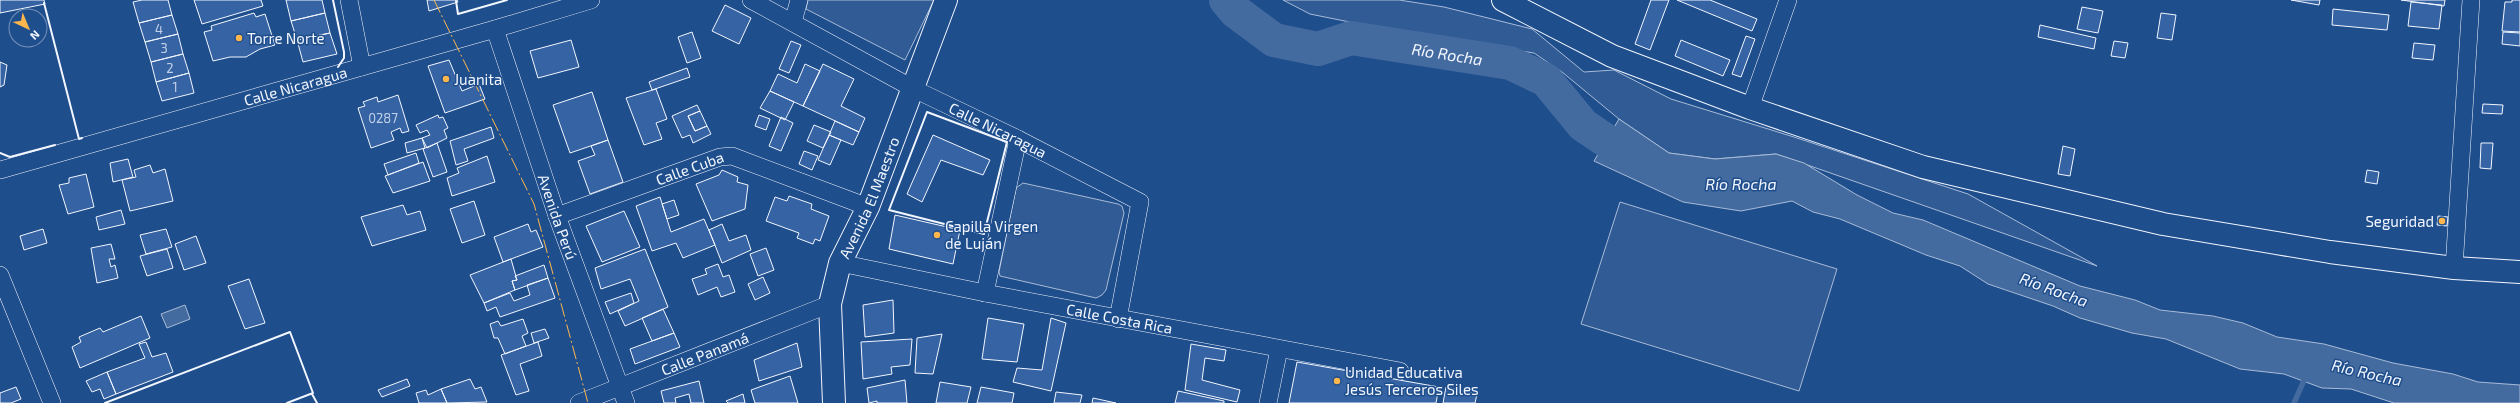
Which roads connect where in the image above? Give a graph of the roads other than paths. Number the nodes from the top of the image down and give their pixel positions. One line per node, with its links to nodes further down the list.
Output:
1 (349, 0): 11 (street)
2 (591, 0): 10 (street, Calle Nicaragua)
3 (751, 0): 9 (street, Calle Nicaragua)
4 (799, 0): 9 (street)
5 (946, 0): 12 (street, Avenida El Maestro)
6 (1503, 0): 13 (street)
7 (1788, 0): 13 (street)
8 (2472, 0): 19 (street)
9 (793, 22): 12 (street, Calle Nicaragua)
10 (495, 30): 11 (street, Calle Nicaragua); 17 (street, Avenida Perú)
11 (362, 67): 15 (street, Calle Nicaragua)
12 (914, 88): 14 (street, Calle Nicaragua); 16 (street, Avenida El Maestro)
13 (1750, 108): 19 (street)
14 (1018, 139): 22 (street); 24 (street, Calle Nicaragua)
15 (0, 170)
16 (868, 206): 17 (street, Calle Cuba); 18 (street, Avenida El Maestro)
17 (557, 216): 27 (street, Avenida Perú)
18 (840, 263): 22 (street, Calle Costa Rica); 23 (street, Avenida El Maestro)
19 (2454, 268): 20 (street)
20 (2520, 272)
21 (0, 275): 28 (street)
22 (985, 293): 24 (street, Calle Costa Rica)
23 (830, 304): 27 (street, Calle Panamá); 31 (street, Avenida El Maestro)
24 (1118, 319): 25 (street, Calle Costa Rica)
25 (1279, 348): 26 (street, Calle Costa Rica); 32 (street)
26 (1400, 371)
27 (620, 387): 29 (street, Calle Panamá); 30 (street, Avenida Perú)
28 (52, 403)
29 (578, 403)
30 (626, 403)
31 (834, 403)
32 (1268, 403)

